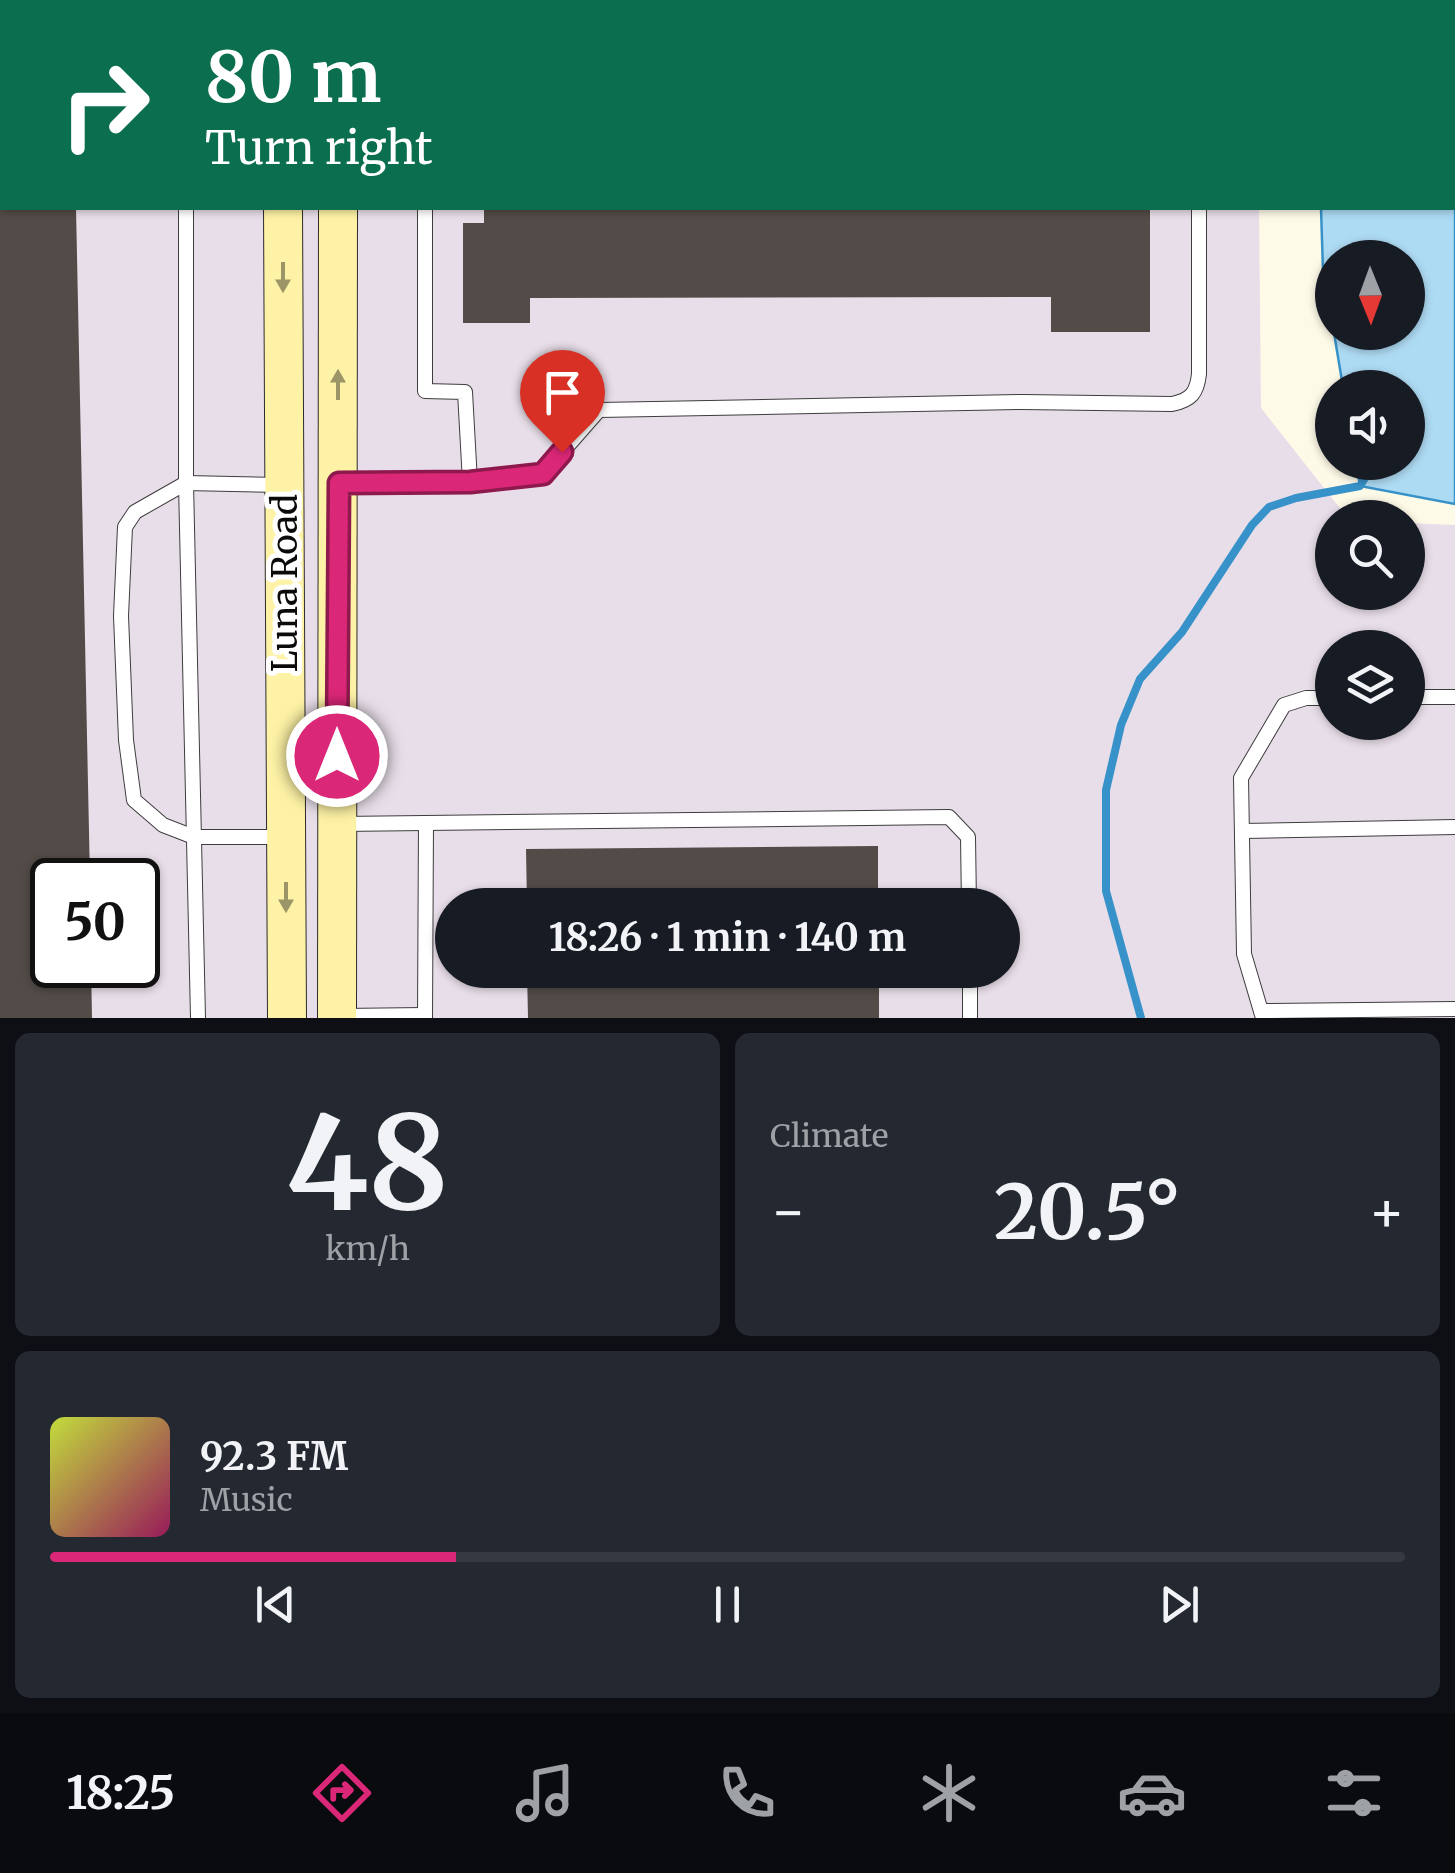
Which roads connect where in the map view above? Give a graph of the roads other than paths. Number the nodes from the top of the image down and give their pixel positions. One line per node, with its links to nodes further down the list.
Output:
1 (186, 210): 7 (lane)
2 (283, 210): 9 (main road, Luna Road, one-way to 9)
3 (338, 210): 8 (main road, Luna Road, one-way to 3)
4 (425, 210): 6 (lane)
5 (1199, 210): 6 (lane)
6 (470, 482): 8 (lane)
7 (186, 483): 9 (lane); 17 (lane); 17 (lane)
8 (339, 483): 9 (main road); 14 (main road, Luna Road)
9 (284, 485): 18 (main road, Luna Road)
10 (1455, 697): 12 (lane)
11 (1315, 698): 16 (lane)
12 (1425, 698)
13 (426, 823): 14 (lane); 19 (lane); 24 (lane)
14 (337, 824): 23 (main road, Luna Road)
15 (1455, 827): 16 (lane)
16 (1242, 831): 22 (lane)
17 (194, 837): 18 (lane); 25 (lane)
18 (286, 837): 26 (main road, Luna Road, one-way to 26)
19 (968, 888)
20 (970, 988): 27 (lane)
21 (1455, 1008): 22 (lane)
22 (1262, 1014)
23 (337, 1017): 24 (lane)
24 (425, 1017)
25 (198, 1018)
26 (287, 1018)
27 (970, 1018)

